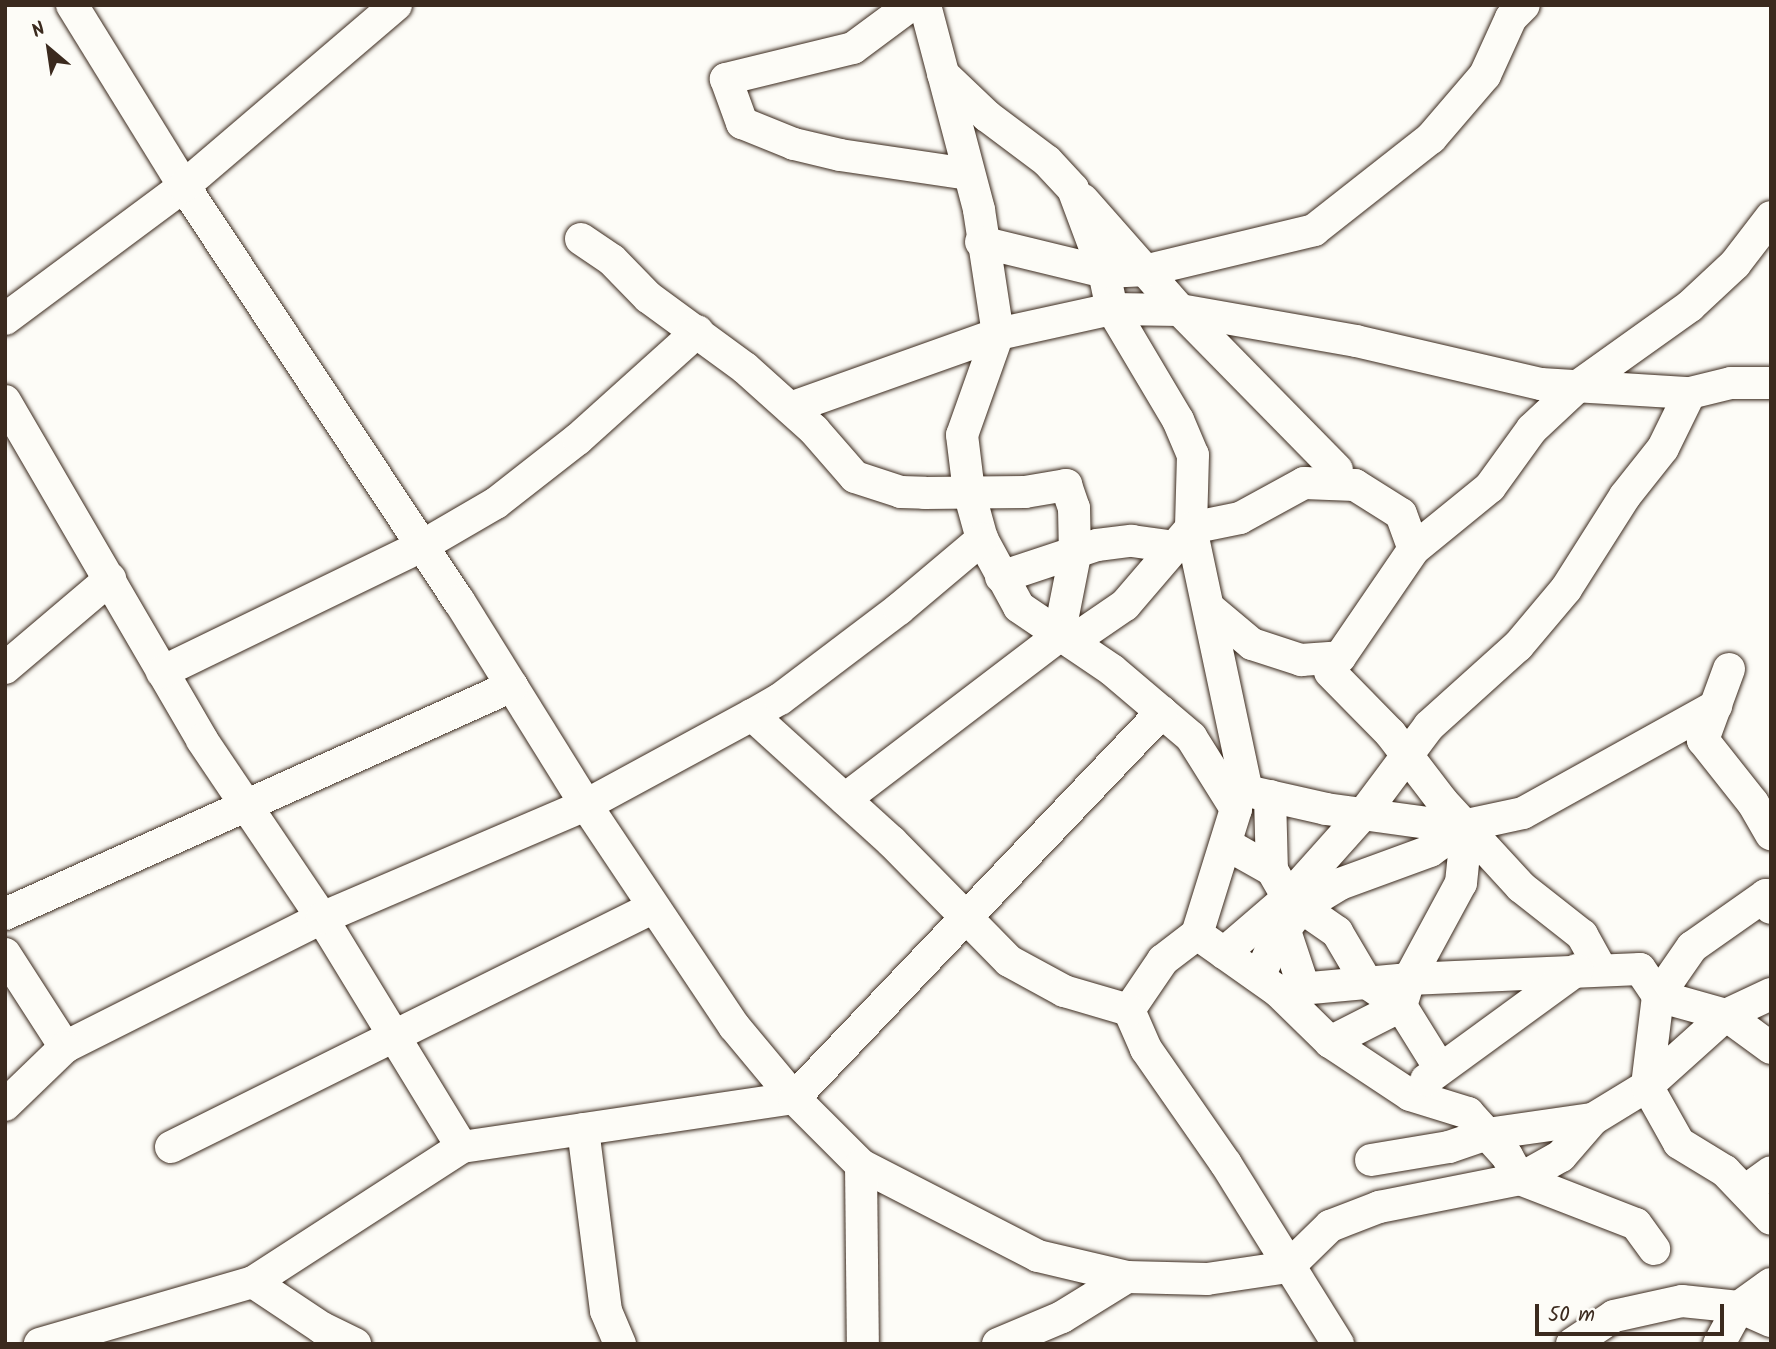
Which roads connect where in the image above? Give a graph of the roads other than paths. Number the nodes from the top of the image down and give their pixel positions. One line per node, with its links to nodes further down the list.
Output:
1 (72, 5): 8 (street)
2 (396, 5): 8 (street)
3 (911, 5): 7 (street)
4 (925, 5): 6 (street)
5 (1524, 5): 13 (street)
6 (943, 73): 7 (street); 9 (street)
7 (969, 174): 12 (street)
8 (184, 186): 17 (street); 29 (street)
9 (1073, 189): 13 (street); 14 (street)
10 (1771, 216): 21 (street)
11 (581, 239): 18 (street)
12 (982, 242): 14 (street); 19 (street)
13 (1149, 270): 14 (street); 16 (street)
14 (1104, 272): 15 (street)
15 (1112, 309): 16 (street); 19 (street); 27 (street)
16 (1180, 310): 21 (street); 25 (street)
17 (5, 319)
18 (698, 331): 24 (street); 29 (street)
19 (999, 334): 24 (street); 26 (street)
20 (1771, 383): 22 (street)
21 (1578, 386): 22 (street); 30 (street)
22 (1690, 393): 44 (street)
23 (5, 401): 33 (street)
24 (790, 408): 26 (street)
25 (1337, 470)
26 (969, 492): 28 (street); 31 (street)
27 (1182, 538): 30 (street); 31 (street); 34 (street); 35 (street)
28 (982, 539): 32 (street); 43 (street)
29 (422, 546): 38 (street); 40 (street)
30 (1414, 549): 34 (street)
31 (1075, 555): 32 (street); 35 (street)
32 (1001, 576): 35 (street)
33 (110, 579): 36 (street); 38 (street)
34 (1209, 608): 45 (street)
35 (1073, 633): 42 (street); 46 (street)
36 (5, 668)
37 (1729, 669): 41 (street)
38 (162, 672): 47 (street)
39 (1330, 672): 44 (street)
40 (512, 685): 47 (street); 48 (street)
41 (1716, 706): 50 (street); 51 (street)
42 (1162, 712): 52 (street); 59 (street)
43 (752, 715): 46 (street); 48 (street)
44 (1406, 758): 49 (street); 50 (street)
45 (1270, 796): 49 (street); 53 (street)
46 (845, 799): 59 (street)
47 (245, 805): 57 (street); 58 (street)
48 (586, 805): 55 (street); 58 (street)
49 (1364, 813): 50 (street); 56 (street)
50 (1467, 825): 56 (street); 63 (street); 66 (street)
51 (1771, 834)
52 (1226, 844): 53 (street); 60 (street)
53 (1272, 870): 56 (street)
54 (1769, 891): 68 (street)
55 (654, 907): 71 (street); 78 (street)
56 (1292, 911): 61 (street); 64 (street); 65 (street); 65 (street)
57 (5, 914)
58 (322, 918): 71 (street); 73 (street)
59 (968, 919): 69 (street); 78 (street)
60 (1197, 934): 61 (street); 69 (street)
61 (1224, 953): 65 (street)
62 (5, 954): 73 (street)
63 (1589, 969): 66 (street); 68 (street); 75 (street)
64 (1367, 983): 65 (street); 66 (street)
65 (1280, 985): 72 (street)
66 (1405, 993): 72 (street); 75 (street)
67 (1771, 994): 70 (street)
68 (1658, 996): 70 (street); 76 (street)
69 (1129, 1010): 92 (street)
70 (1727, 1015): 74 (street); 76 (street)
71 (396, 1038): 83 (street); 84 (street)
72 (1330, 1042): 77 (street)
73 (65, 1047): 79 (street)
74 (1771, 1048)
75 (1439, 1067): 77 (street)
76 (1647, 1086): 80 (street); 89 (street)
77 (1410, 1095): 82 (street)
78 (794, 1098): 81 (street); 86 (street)
79 (5, 1105)
80 (1593, 1119): 82 (street); 88 (street)
81 (583, 1129): 84 (street); 100 (street)
82 (1487, 1134): 85 (street); 88 (street)
83 (171, 1147)
84 (462, 1147): 94 (street)
85 (1371, 1160)
86 (861, 1165): 93 (street); 101 (street)
87 (1771, 1172): 89 (street)
88 (1520, 1179): 91 (street); 92 (street)
89 (1745, 1191): 90 (street)
90 (1771, 1219)
91 (1654, 1249)
92 (1288, 1267): 93 (street); 103 (street)
93 (1126, 1276): 102 (street)
94 (253, 1282): 98 (street); 99 (street)
95 (1771, 1283): 96 (street)
96 (1739, 1307): 97 (street); 104 (street); 105 (street)
97 (1771, 1321)
98 (40, 1344)
99 (355, 1344)
100 (620, 1344)
101 (863, 1344)
102 (998, 1344)
103 (1338, 1344)
104 (1572, 1344)
105 (1719, 1344)

